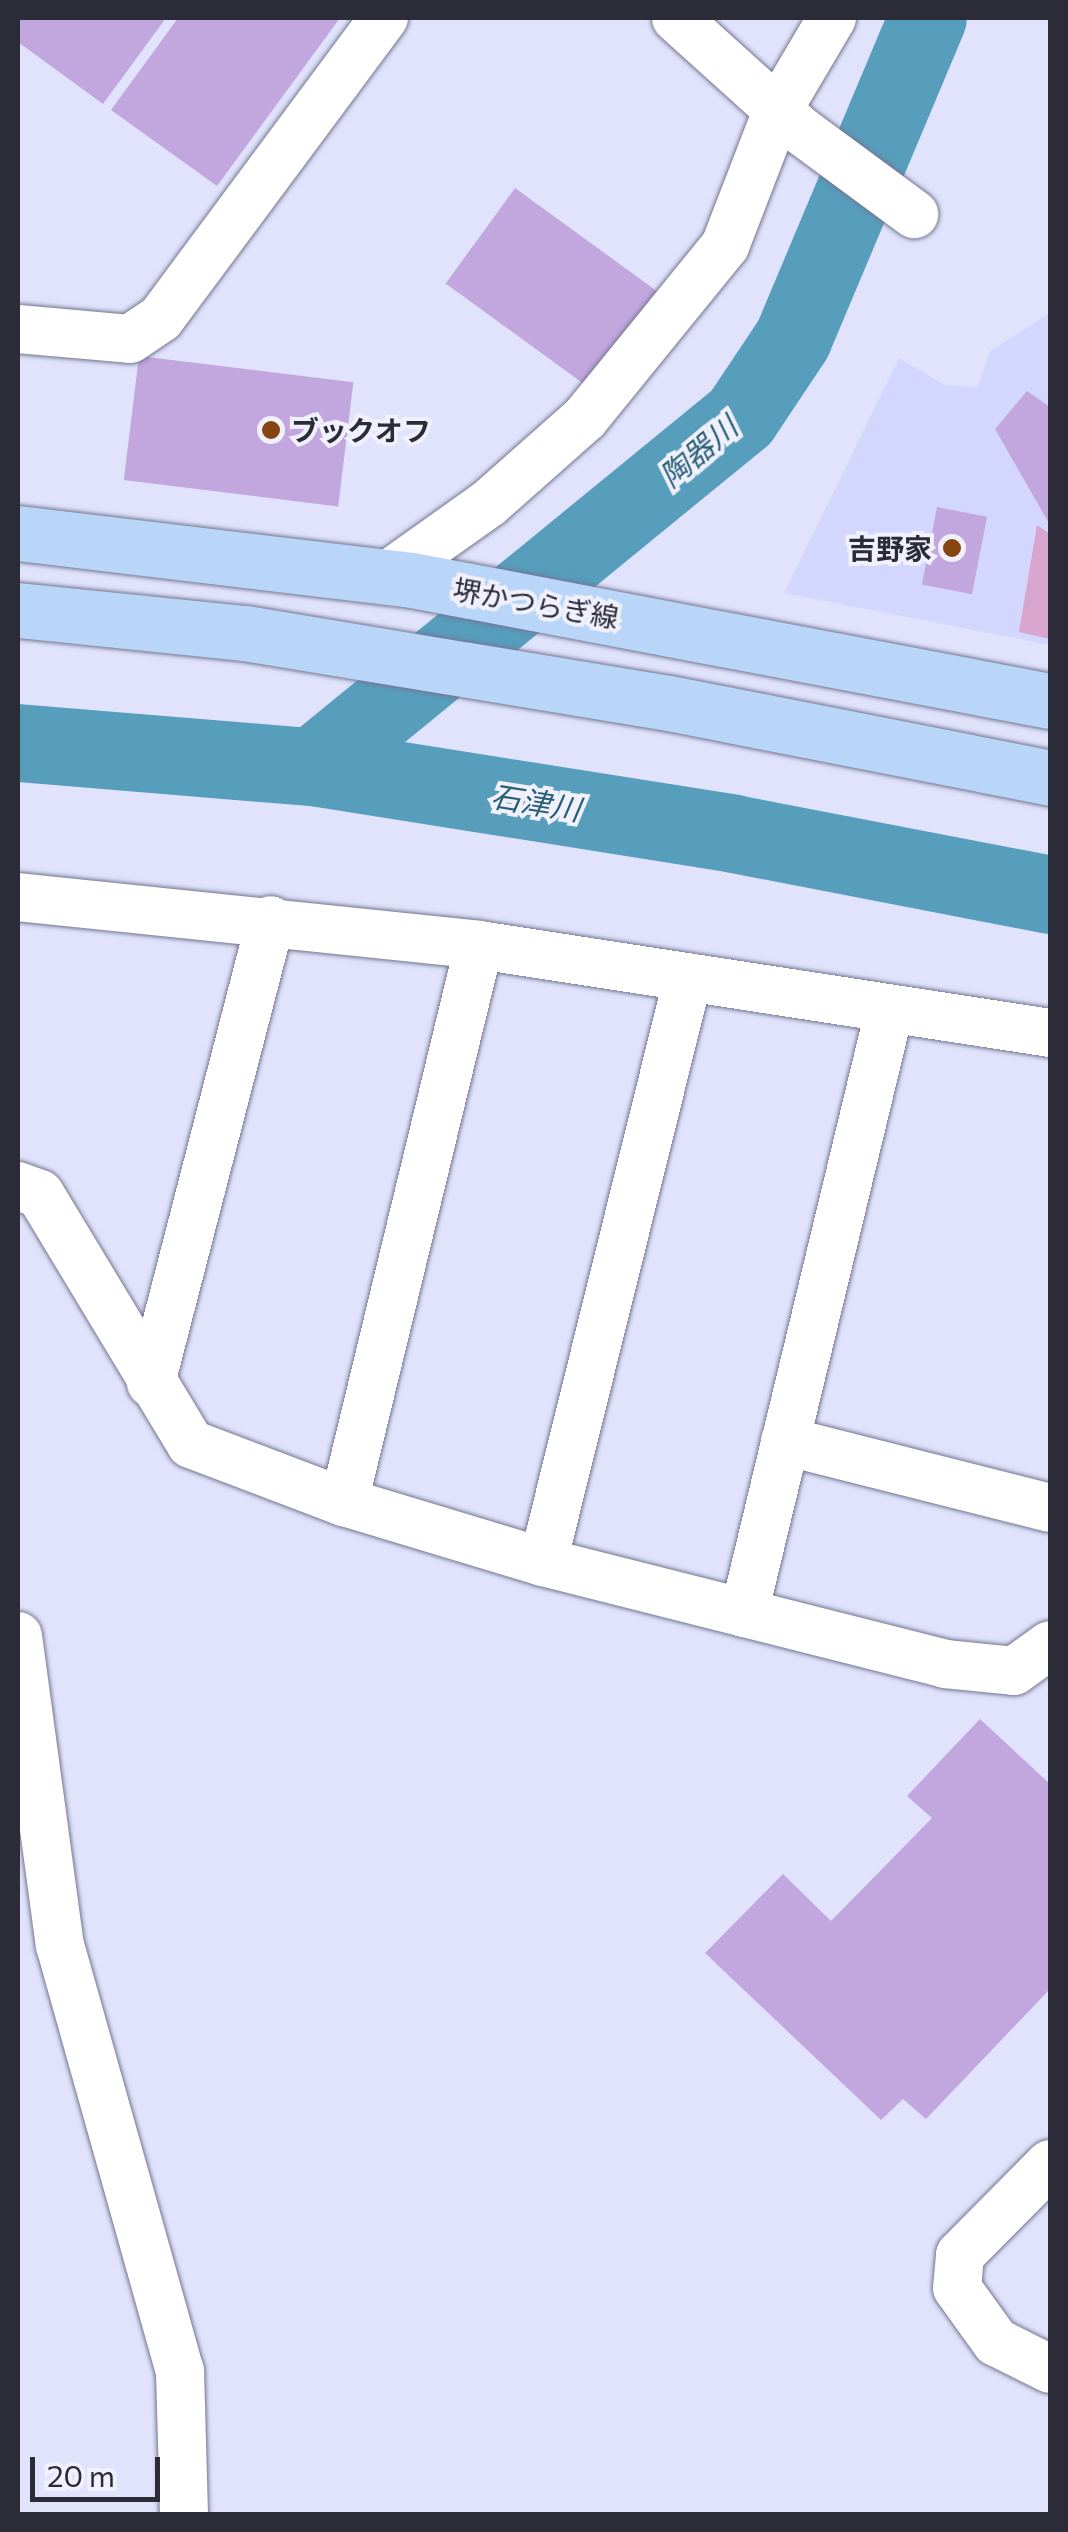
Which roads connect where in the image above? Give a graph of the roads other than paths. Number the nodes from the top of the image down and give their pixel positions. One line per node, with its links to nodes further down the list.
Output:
1 (384, 18): 6 (street)
2 (676, 18): 4 (street)
3 (832, 18): 4 (street)
4 (788, 120): 5 (street); 8 (street)
5 (914, 214)
6 (18, 329)
7 (18, 534): 8 (main road, 堺かつらぎ線)
8 (398, 578): 10 (main road, 堺かつらぎ線)
9 (18, 610): 11 (main road)
10 (1050, 701)
11 (1050, 778)
12 (18, 897): 13 (street)
13 (270, 920): 14 (street); 19 (street)
14 (480, 946): 15 (street); 21 (street)
15 (688, 982): 16 (street); 23 (street)
16 (888, 1012): 17 (street); 20 (street)
17 (1050, 1032)
18 (18, 1186): 19 (street)
19 (151, 1382): 21 (street)
20 (785, 1441): 22 (street); 24 (street)
21 (344, 1502): 23 (street)
22 (1050, 1508)
23 (543, 1562): 24 (street)
24 (744, 1613): 26 (street)
25 (18, 1636): 29 (street)
26 (1050, 1646)
27 (1050, 2164): 28 (street)
28 (1050, 2369)
29 (184, 2514)

